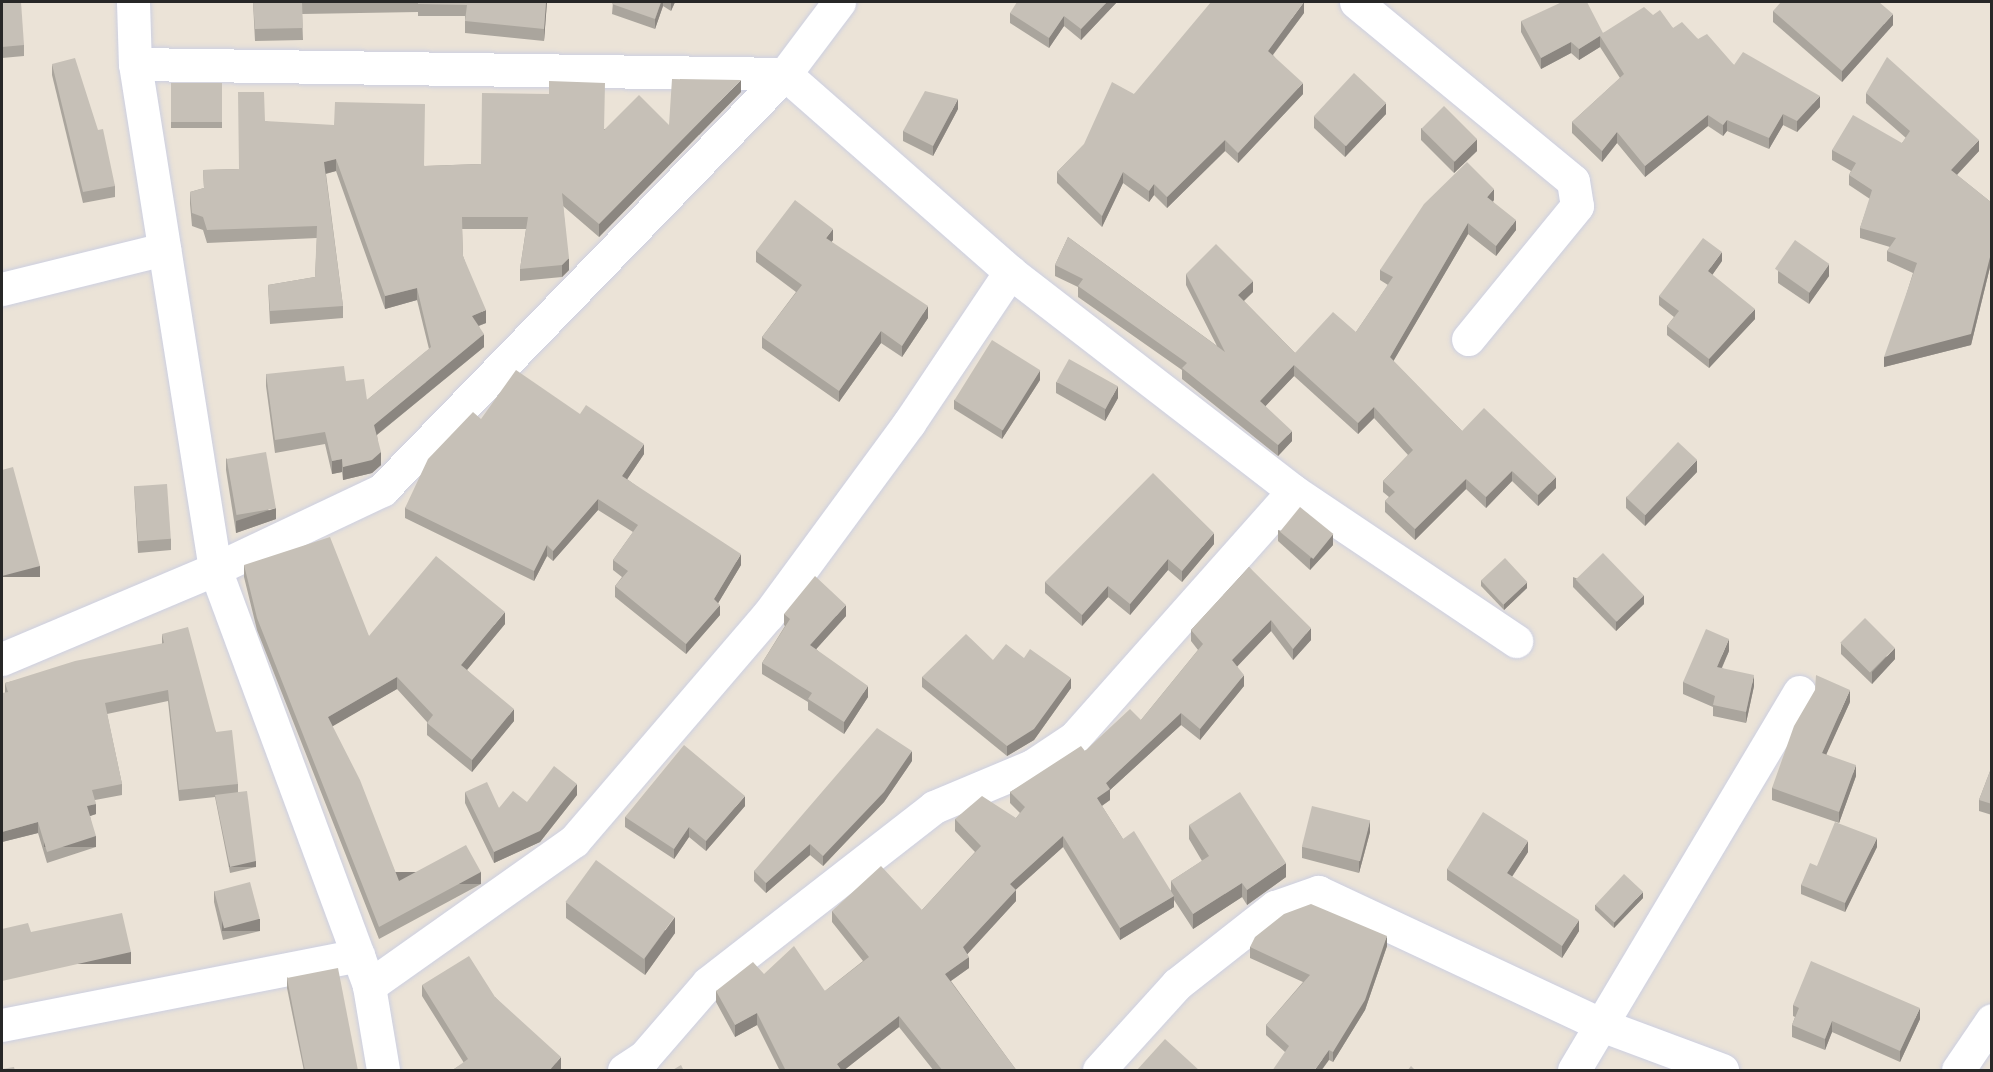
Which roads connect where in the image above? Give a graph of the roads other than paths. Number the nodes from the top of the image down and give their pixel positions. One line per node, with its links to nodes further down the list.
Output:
1 (133, 2): 4 (street)
2 (839, 2): 5 (street)
3 (1356, 2): 9 (street)
4 (135, 64): 5 (street); 6 (street)
5 (784, 74): 7 (street); 11 (street)
6 (164, 249): 8 (street); 11 (street)
7 (1010, 272): 10 (street); 16 (street)
8 (2, 289)
9 (1468, 339)
10 (1293, 491): 12 (street); 21 (street)
11 (215, 569): 13 (street); 15 (street)
12 (1516, 641)
13 (2, 659)
14 (1799, 692): 19 (street)
15 (358, 955): 16 (street); 18 (street)
16 (369, 986): 20 (street)
17 (1992, 1020): 25 (street)
18 (2, 1025)
19 (1604, 1026): 22 (street); 23 (street); 24 (street)
20 (383, 1071)
21 (624, 1071)
22 (1100, 1071)
23 (1574, 1071)
24 (1722, 1071)
25 (1958, 1071)

